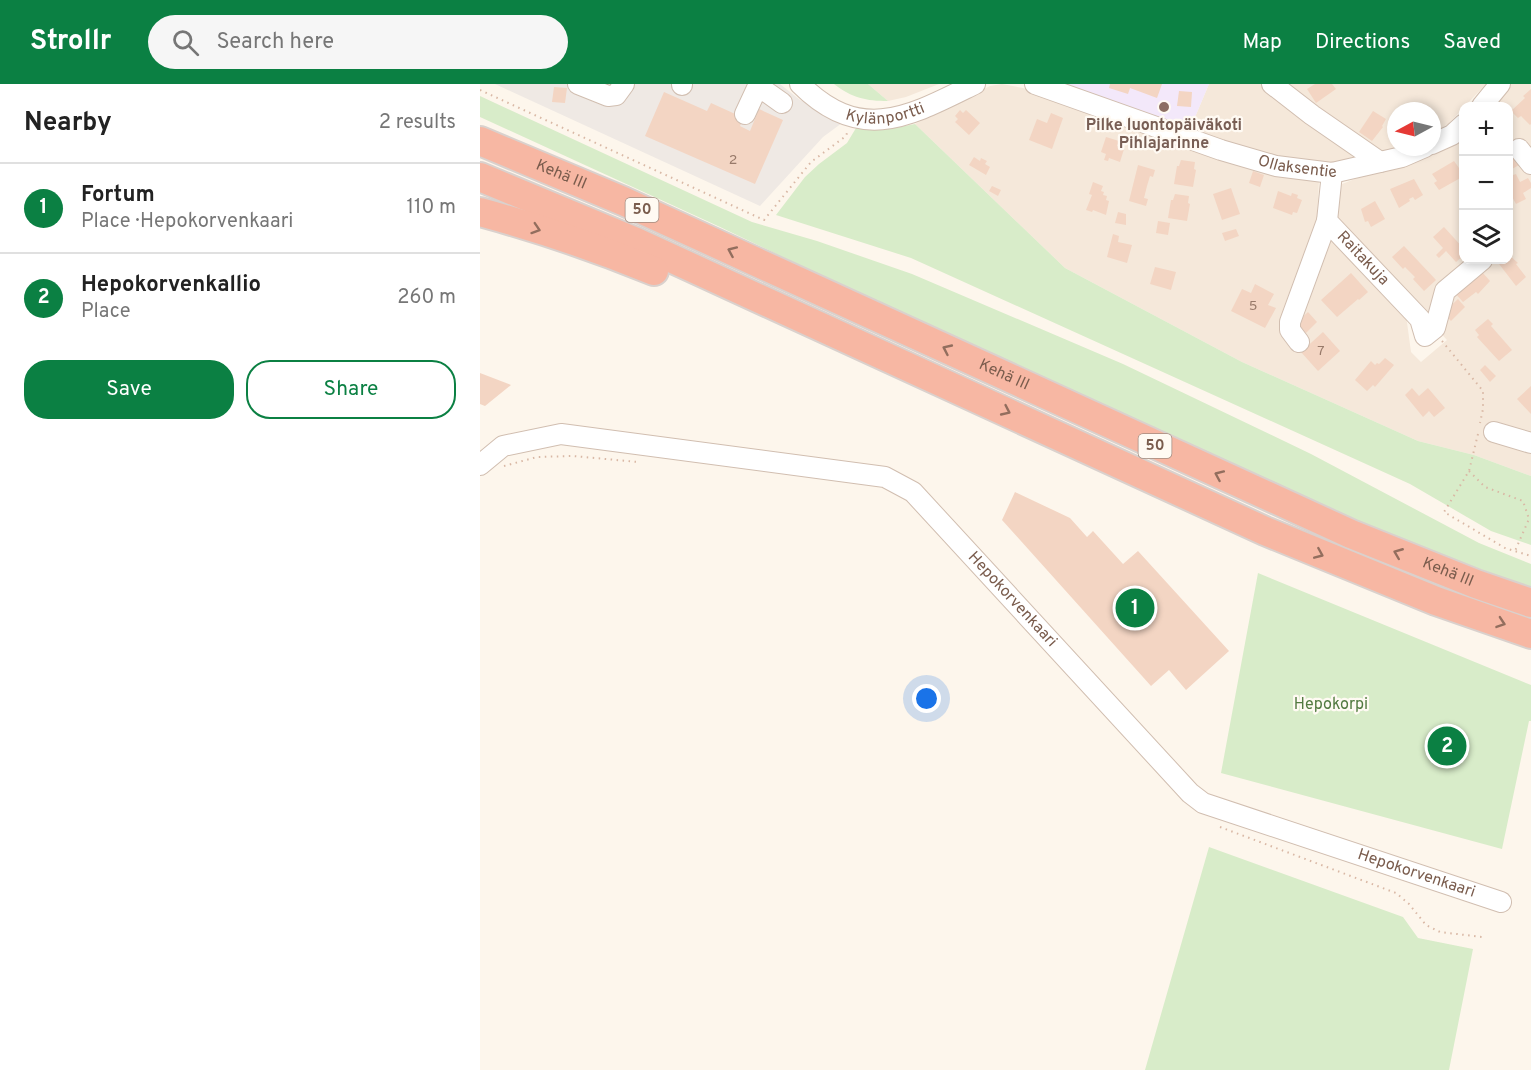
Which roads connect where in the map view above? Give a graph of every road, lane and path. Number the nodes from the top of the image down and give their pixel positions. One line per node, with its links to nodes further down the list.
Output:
1 (578, 84): 2 (street)
2 (624, 84)
3 (800, 84): 4 (street, Kylänportti)
4 (975, 84)
5 (1035, 84): 19 (street, Ollaksentie)
6 (1272, 84): 18 (street)
7 (1500, 84): 10 (street)
8 (758, 85): 11 (street); 12 (street)
9 (480, 90): 14 (path)
10 (1485, 102)
11 (782, 103)
12 (746, 114)
13 (1459, 129): 15 (street)
14 (846, 136)
15 (1441, 140)
16 (486, 141): 35 (highway, Kehä III / 50, one-way to 16)
17 (1404, 156): 18 (street, Ollaksentie)
18 (1380, 162): 19 (street, Ollaksentie)
19 (1332, 173): 22 (street, Raitakuja)
20 (480, 177): 26 (highway, Kehä III / 50)
21 (480, 212): 26 (highway, one-way to 26)
22 (1327, 221): 24 (street, Raitakuja); 25 (street)
23 (1477, 264): 24 (street)
24 (1425, 336): 31 (path)
25 (1299, 342)
26 (876, 352): 36 (highway, Kehä III / 50, one-way to 36)
27 (1494, 432): 28 (street)
28 (1531, 443)
29 (644, 463): 30 (path)
30 (488, 468): 38 (street, Hepokorvenkaari)
31 (1469, 471): 32 (path); 33 (path)
32 (1530, 519): 33 (path)
33 (1515, 551): 34 (path)
34 (1531, 556)
35 (1531, 603)
36 (1531, 634)
37 (1215, 824): 39 (path)
38 (1501, 902)
39 (1482, 938)

